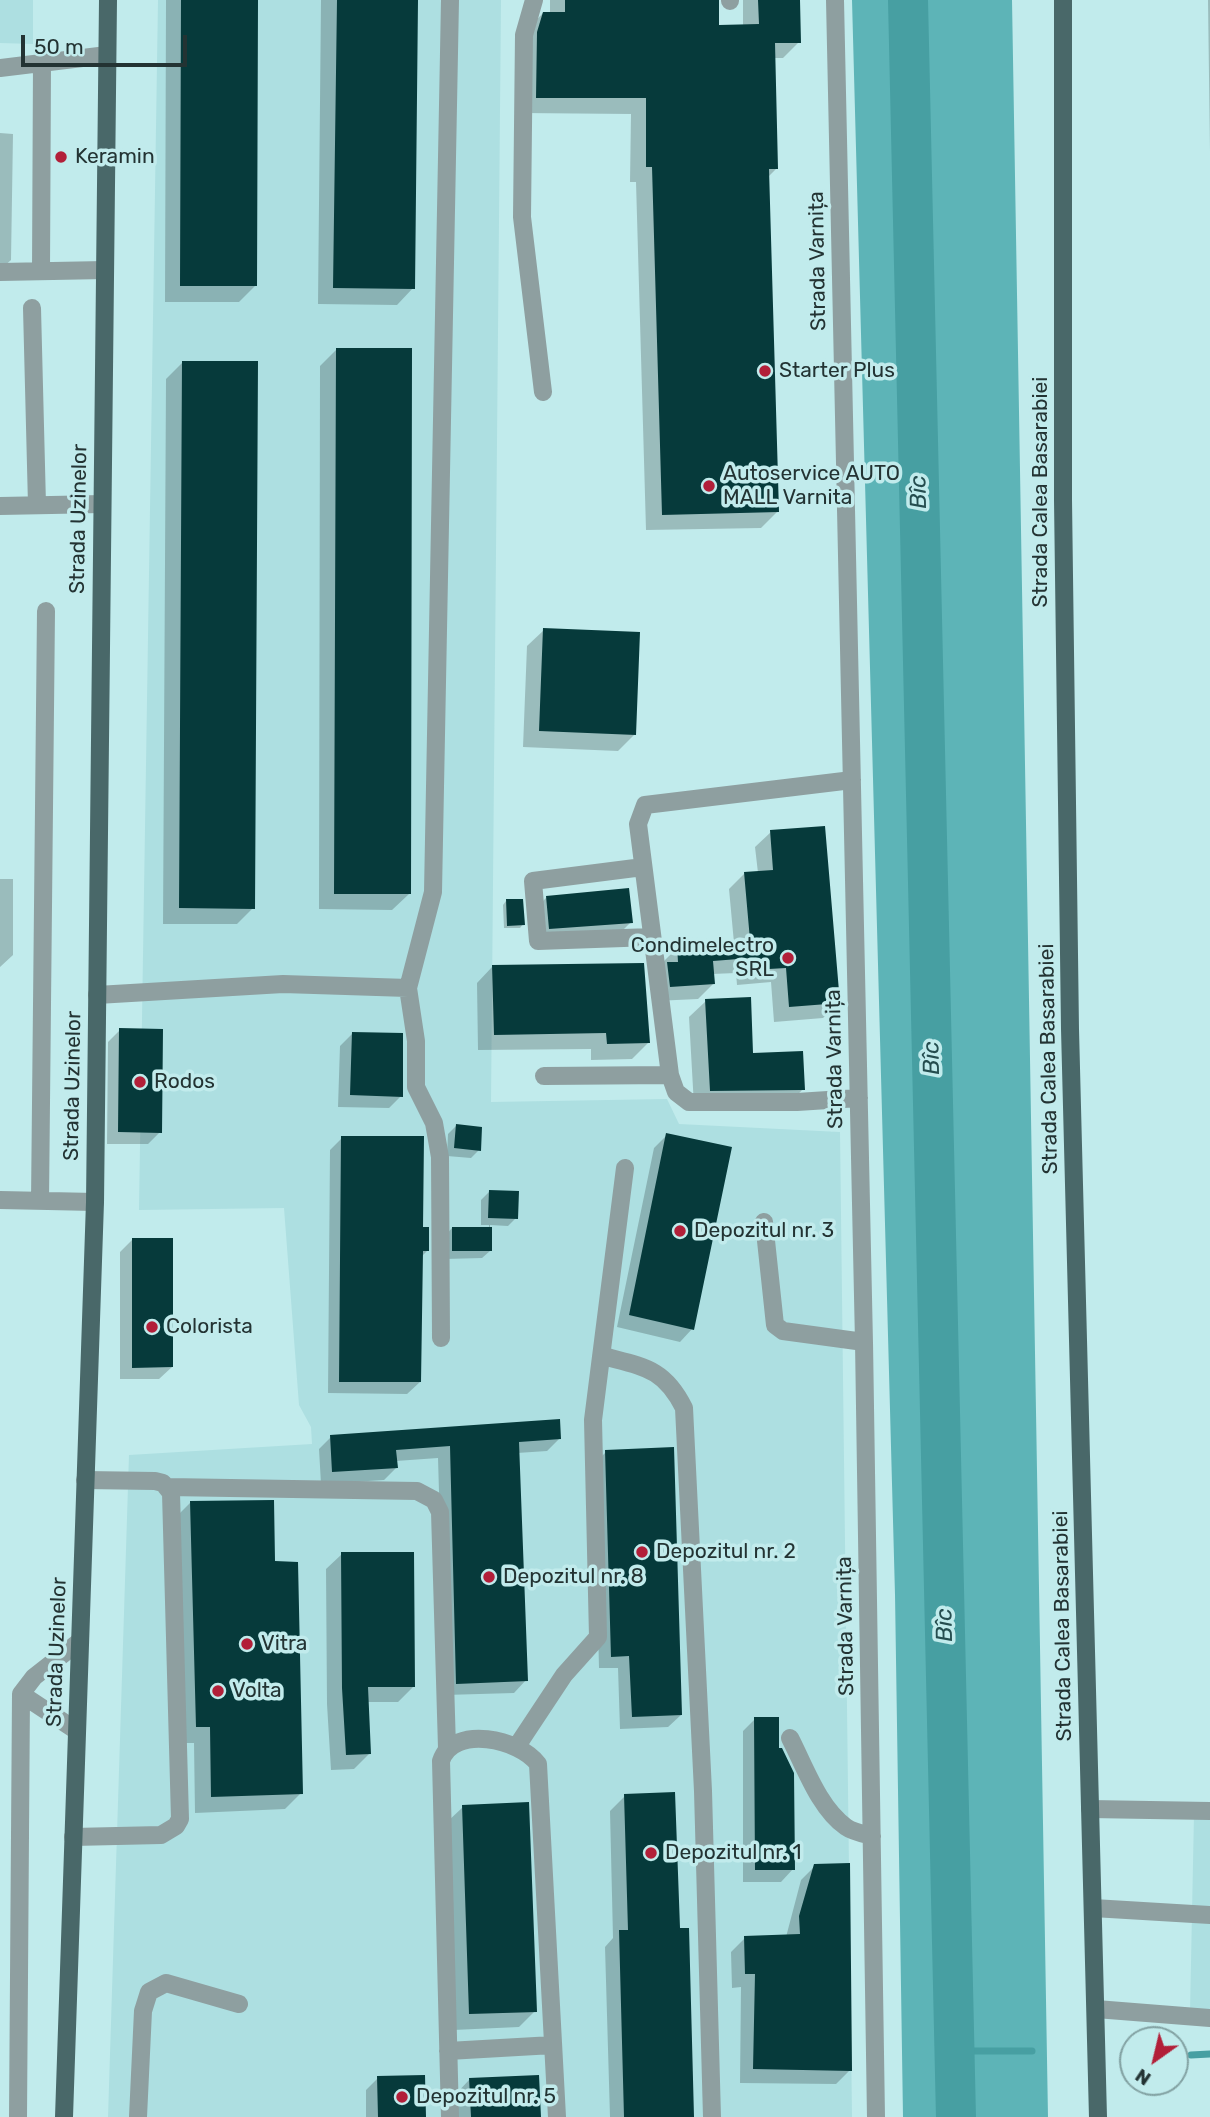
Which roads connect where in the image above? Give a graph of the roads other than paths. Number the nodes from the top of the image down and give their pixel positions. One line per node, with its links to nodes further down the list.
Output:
1 (108, 0): 6 (main road, Strada Uzinelor)
2 (450, 0): 21 (street)
3 (534, 0): 13 (street)
4 (835, 0): 18 (street, Strada Varnița)
5 (1063, 0): 42 (main road, Strada Calea Basarabiei)
6 (107, 55): 7 (street); 9 (main road, Strada Uzinelor)
7 (42, 63): 8 (street); 10 (street)
8 (0, 68)
9 (105, 270): 10 (street); 14 (main road, Strada Uzinelor)
10 (41, 271): 11 (street)
11 (0, 272)
12 (32, 308): 15 (street)
13 (543, 392)
14 (102, 504): 15 (street); 22 (main road, Strada Uzinelor)
15 (37, 505): 16 (street)
16 (0, 506)
17 (46, 611): 28 (street)
18 (852, 780): 19 (street); 25 (street, Strada Varnița)
19 (643, 867): 20 (street); 20 (street)
20 (652, 937): 23 (street)
21 (408, 988): 22 (street); 31 (street)
22 (97, 995): 29 (main road, Strada Uzinelor)
23 (670, 1075): 24 (street); 25 (street)
24 (544, 1076)
25 (859, 1098): 32 (street, Strada Varnița)
26 (625, 1168): 33 (street)
27 (0, 1200): 28 (street)
28 (40, 1201): 29 (street)
29 (95, 1202): 34 (main road, Strada Uzinelor)
30 (764, 1222): 32 (street)
31 (441, 1338)
32 (864, 1342): 44 (street, Strada Varnița)
33 (603, 1356): 40 (street); 58 (street)
34 (85, 1480): 35 (street); 36 (main road, Strada Uzinelor)
35 (168, 1487): 41 (street); 45 (street)
36 (80, 1641): 37 (street); 38 (main road, Strada Uzinelor)
37 (21, 1694): 38 (street); 53 (street)
38 (77, 1731): 45 (main road, Strada Uzinelor)
39 (790, 1738): 44 (street)
40 (517, 1746): 41 (street); 51 (street)
41 (447, 1748): 52 (street)
42 (1090, 1809): 43 (street); 46 (main road, Strada Calea Basarabiei)
43 (1210, 1811)
44 (872, 1836): 59 (street, Strada Varnița)
45 (73, 1837): 54 (main road, Strada Uzinelor)
46 (1093, 1908): 47 (street); 49 (main road, Strada Calea Basarabiei)
47 (1210, 1915)
48 (239, 2004): 55 (street)
49 (1096, 2009): 50 (street); 60 (main road, Strada Calea Basarabiei)
50 (1210, 2018)
51 (553, 2045): 52 (street); 57 (street)
52 (448, 2051): 56 (street)
53 (18, 2117)
54 (64, 2117)
55 (138, 2117)
56 (450, 2117)
57 (556, 2117)
58 (712, 2117)
59 (876, 2117)
60 (1098, 2117)

